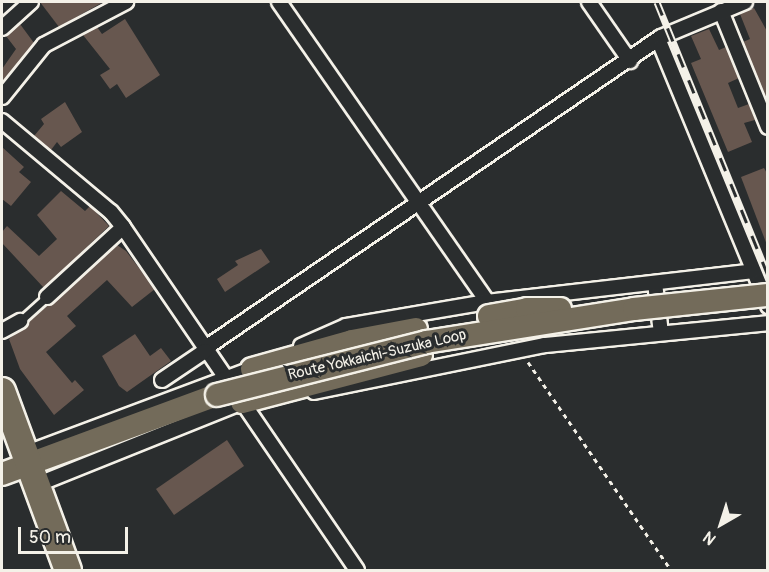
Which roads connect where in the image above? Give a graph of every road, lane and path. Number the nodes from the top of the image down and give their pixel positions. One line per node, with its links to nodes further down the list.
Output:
1 (30, 2): 8 (street)
2 (126, 2): 6 (street)
3 (279, 2): 15 (street)
4 (589, 2): 10 (street)
5 (746, 2): 7 (street)
6 (111, 4): 11 (street)
7 (721, 11): 9 (street); 12 (street)
8 (2, 25)
9 (659, 41): 10 (street); 17 (street)
10 (630, 61): 15 (street)
11 (2, 97)
12 (764, 109): 14 (street)
13 (2, 121): 16 (street)
14 (768, 127)
15 (417, 204): 21 (street); 28 (street)
16 (123, 227): 20 (street); 28 (street)
17 (753, 271): 18 (street); 22 (street)
18 (655, 284): 21 (street); 27 (street)
19 (768, 295): 23 (main road, Route Yokkaichi-Suzuka Loop, bridge)
20 (47, 297): 24 (lane)
21 (487, 302): 29 (street); 30 (street)
22 (768, 306)
23 (634, 309): 30 (main road, bridge); 32 (main road, Route Yokkaichi-Suzuka Loop, bridge); 33 (main road, bridge)
24 (20, 321): 26 (street)
25 (768, 323): 27 (street)
26 (2, 331)
27 (661, 333): 29 (street)
28 (205, 350): 31 (street); 32 (street)
29 (520, 350): 33 (street); 40 (path)
30 (252, 369): 32 (street)
31 (162, 380)
32 (221, 385): 35 (street); 36 (main road, Route Yokkaichi-Suzuka Loop)
33 (290, 389): 35 (main road)
34 (2, 391): 36 (highway)
35 (242, 402): 36 (street); 39 (street)
36 (29, 468): 37 (main road, Route Yokkaichi-Suzuka Loop); 38 (highway)
37 (2, 474)
38 (68, 570)
39 (357, 570)
40 (671, 570)

